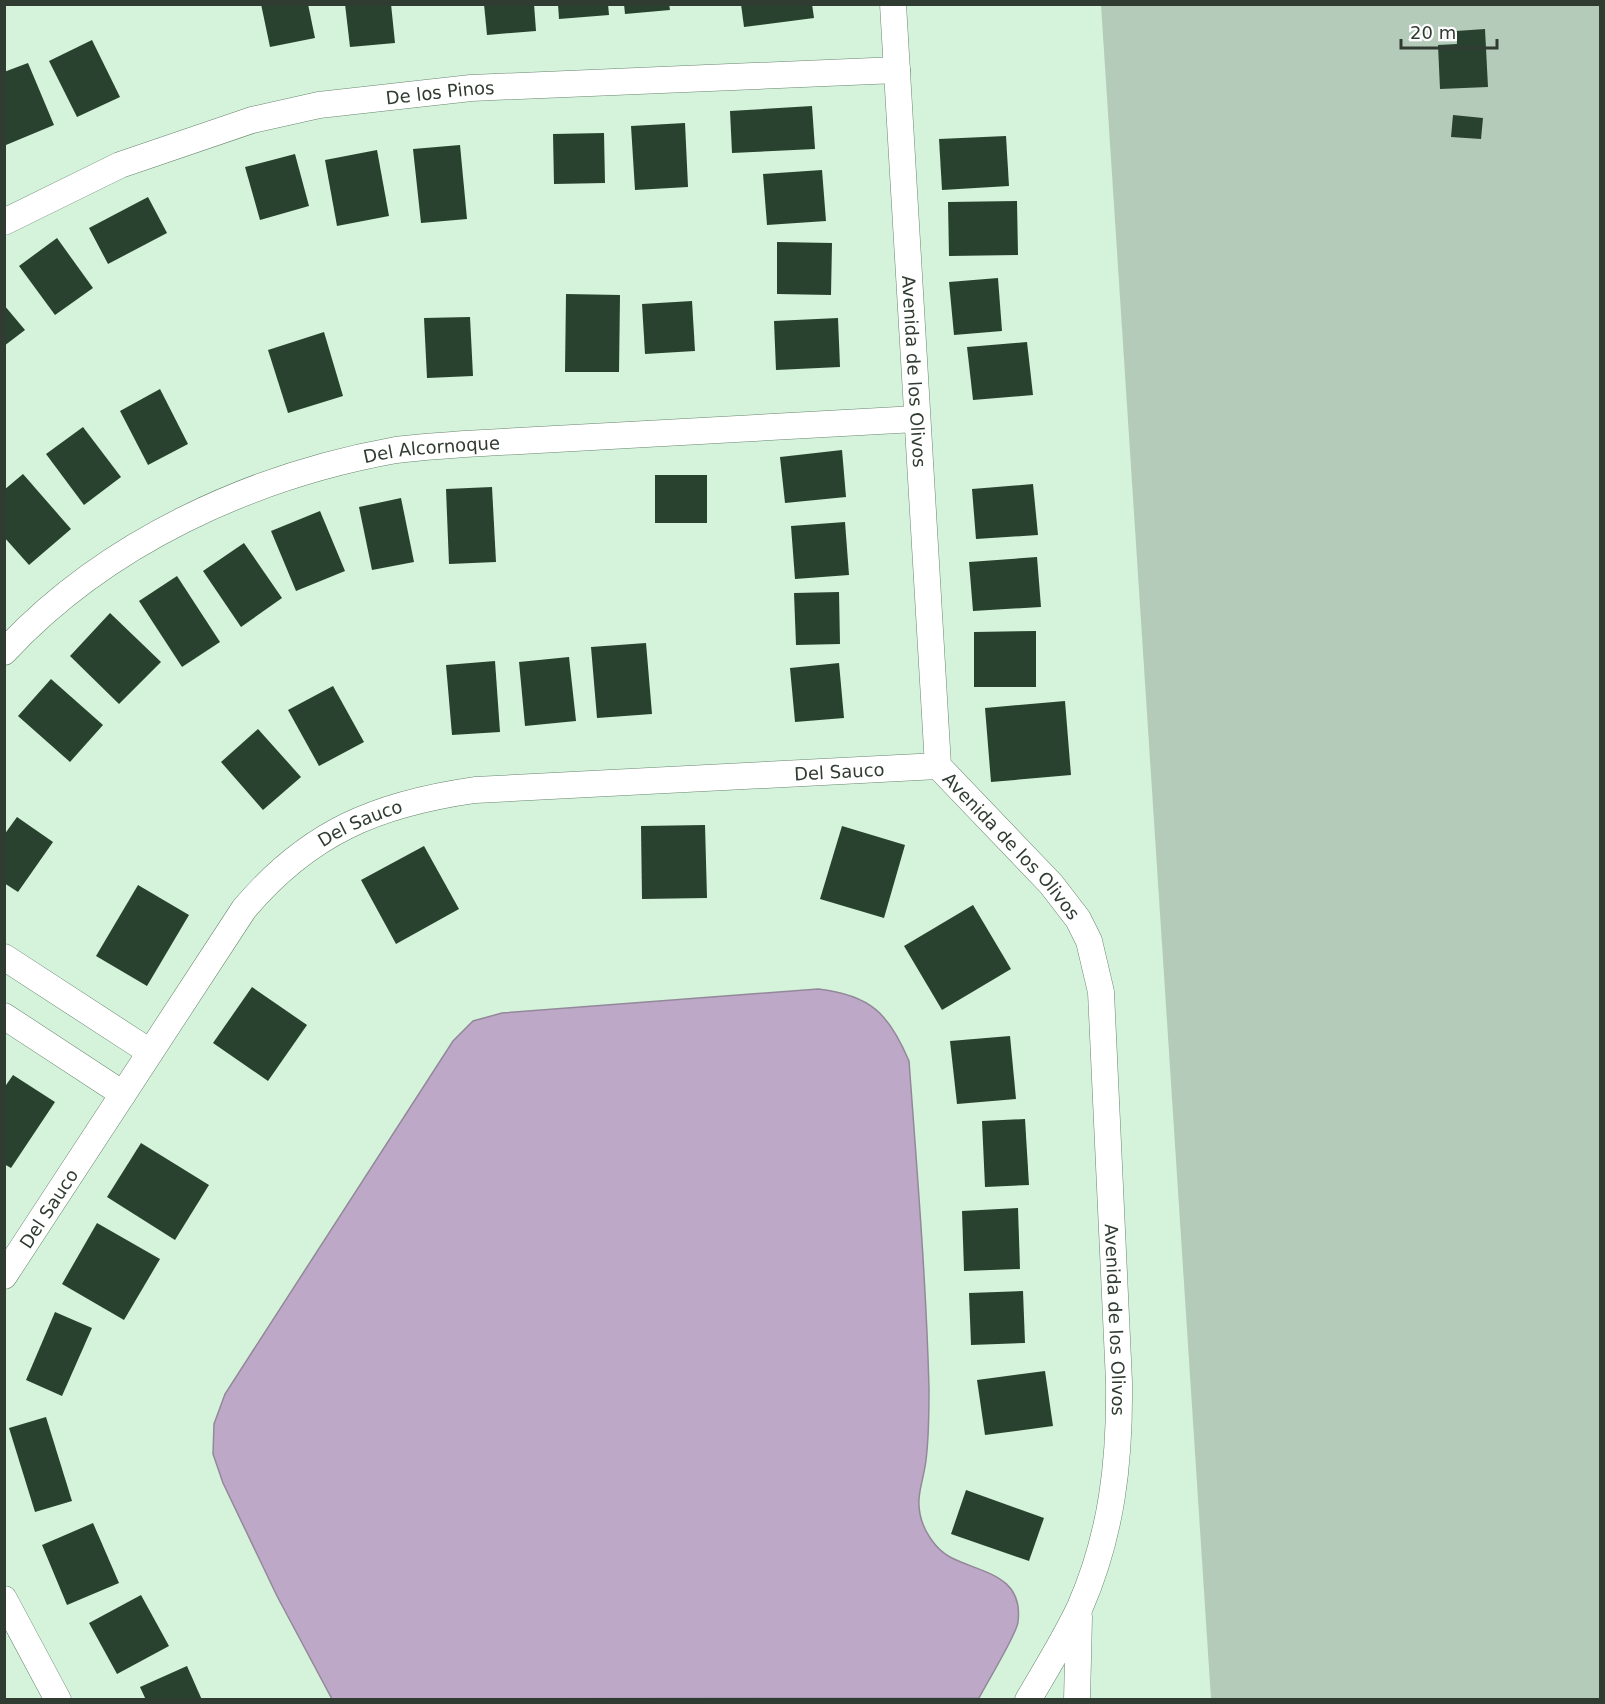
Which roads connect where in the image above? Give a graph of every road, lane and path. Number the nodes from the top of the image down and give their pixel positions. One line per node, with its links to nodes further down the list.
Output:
1 (893, 4): 2 (street, Avenida de los Olivos)
2 (897, 70): 3 (street, De los Pinos); 4 (street, Avenida de los Olivos)
3 (4, 222)
4 (916, 419): 5 (street, Del Alcornoque); 6 (street, Avenida de los Olivos)
5 (4, 652)
6 (938, 766): 9 (street, Del Sauco); 13 (street, Avenida de los Olivos)
7 (4, 957): 9 (street)
8 (4, 1016): 10 (street)
9 (150, 1052): 10 (street, Del Sauco)
10 (123, 1094): 11 (street, Del Sauco)
11 (4, 1276)
12 (4, 1599): 14 (street)
13 (1079, 1608): 15 (street); 16 (street)
14 (58, 1700)
15 (1028, 1700)
16 (1077, 1700)

